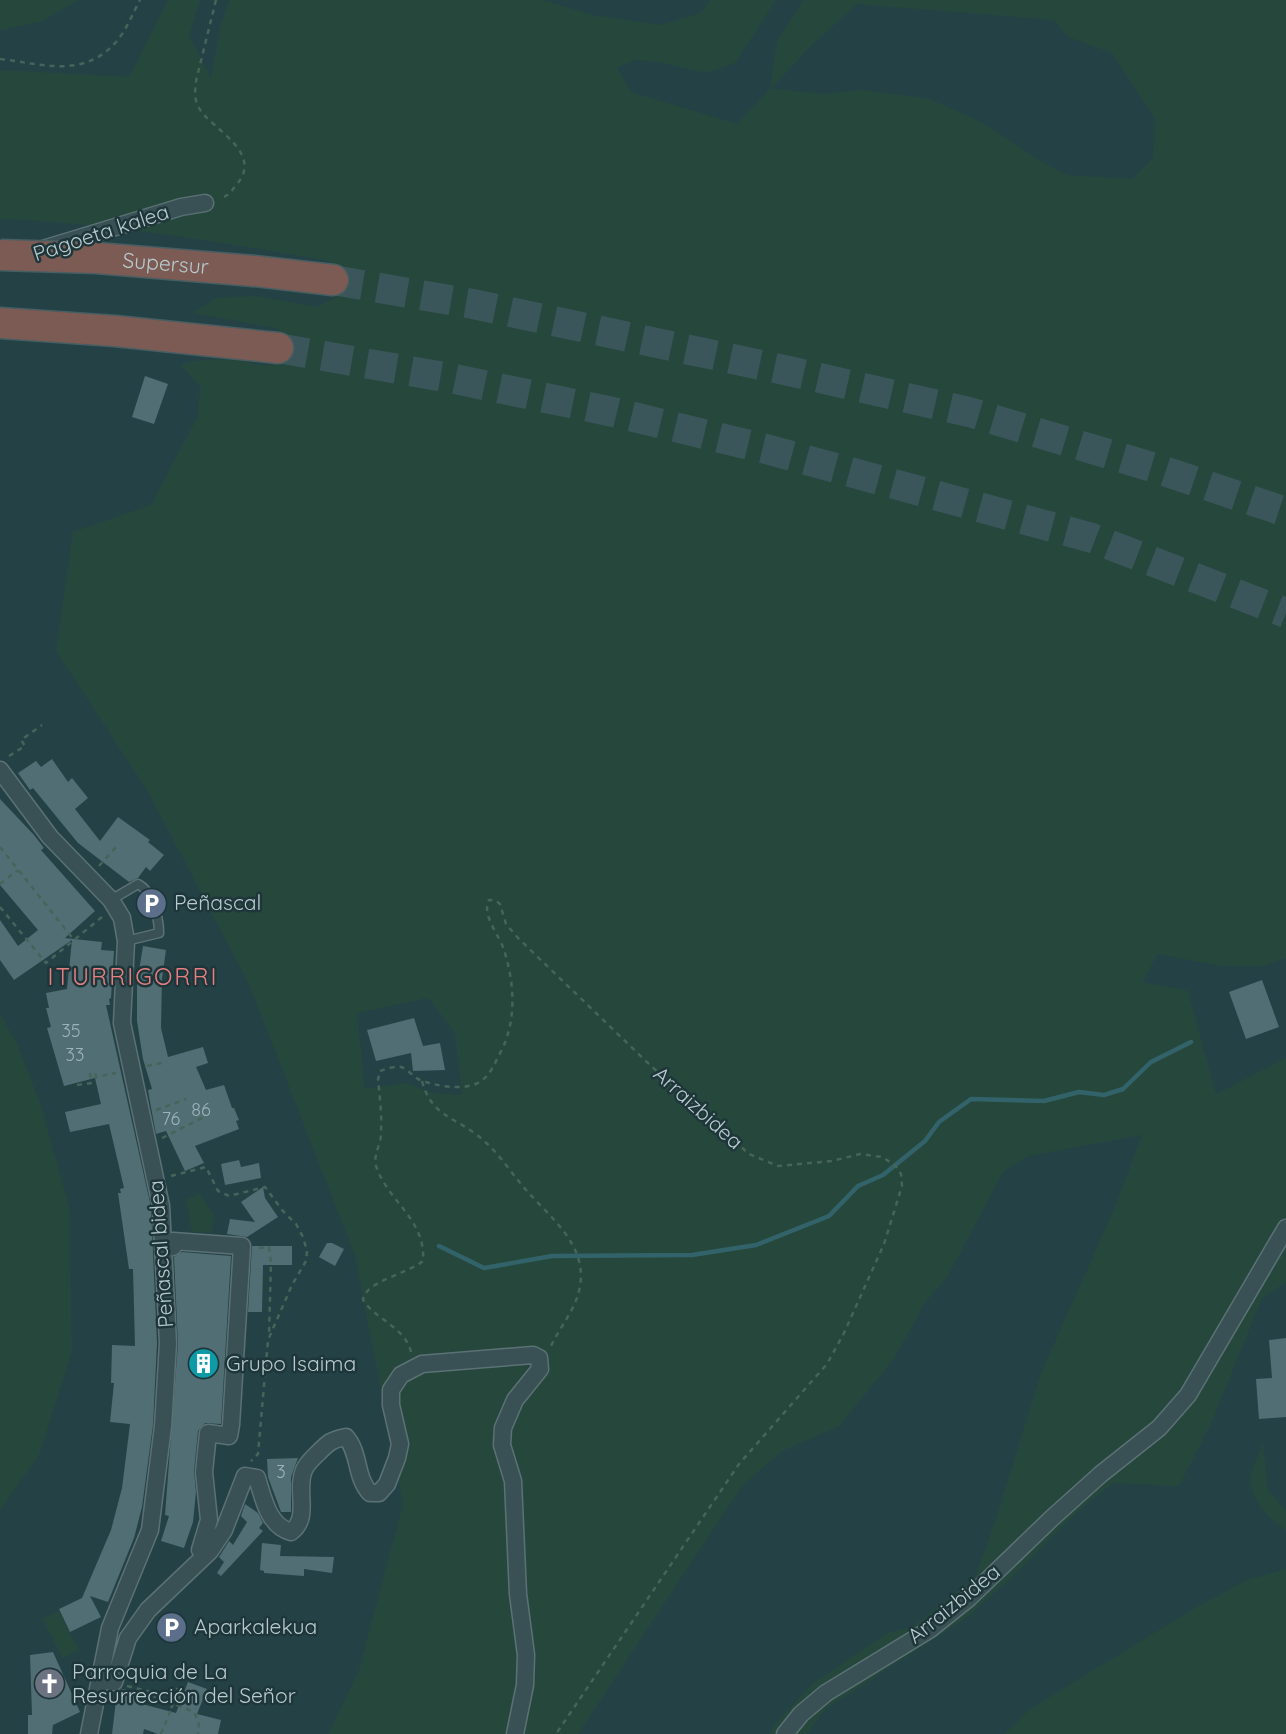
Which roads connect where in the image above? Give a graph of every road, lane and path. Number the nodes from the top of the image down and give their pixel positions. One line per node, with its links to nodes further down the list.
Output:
1 (140, 0): 3 (path)
2 (216, 0): 4 (path)
3 (0, 59)
4 (205, 203): 6 (street, Pagoeta kalea)
5 (0, 255): 7 (highway, Supersur, bridge)
6 (0, 270)
7 (333, 281)
8 (0, 323): 9 (highway)
9 (278, 348)
10 (42, 725): 11 (path)
11 (10, 755)
12 (0, 770): 18 (street, Peñascal bidea)
13 (117, 846): 15 (path)
14 (0, 847): 16 (path)
15 (98, 866)
16 (18, 870): 17 (path); 21 (path)
17 (0, 884)
18 (111, 900): 22 (street, Peñascal bidea); 22 (lane)
19 (0, 907): 21 (path)
20 (102, 917): 21 (path)
21 (74, 940)
22 (126, 941): 24 (street, Peñascal bidea)
23 (167, 1062): 24 (path)
24 (138, 1068): 26 (path); 34 (street, Peñascal bidea)
25 (422, 1081): 36 (path, Arraizbidea); 37 (path); 46 (path, Arraizbidea)
26 (78, 1086)
27 (186, 1100): 28 (path)
28 (156, 1110)
29 (208, 1115): 30 (path)
30 (166, 1137)
31 (169, 1176): 35 (path)
32 (1286, 1228): 47 (street, Arraizbidea)
33 (269, 1247): 35 (path)
34 (164, 1248): 39 (street); 40 (street, Peñascal bidea)
35 (269, 1339): 38 (path)
36 (413, 1367): 37 (street); 40 (street)
37 (540, 1369): 45 (street)
38 (249, 1463)
39 (200, 1550)
40 (107, 1681): 41 (path); 42 (street, Peñascal bidea)
41 (172, 1707): 43 (path); 44 (path)
42 (89, 1734)
43 (161, 1734)
44 (198, 1734)
45 (514, 1734)
46 (556, 1734)
47 (785, 1734)

